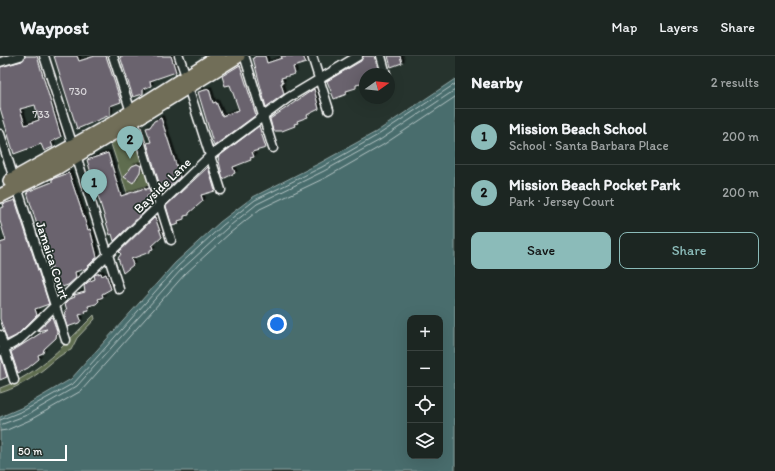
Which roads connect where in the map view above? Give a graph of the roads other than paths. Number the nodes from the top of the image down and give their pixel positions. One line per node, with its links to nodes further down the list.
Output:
1 (20, 56): 10 (street)
2 (44, 56): 21 (street)
3 (113, 56): 16 (street)
4 (179, 56): 12 (street)
5 (219, 56): 12 (main road)
6 (312, 56): 13 (street)
7 (358, 56): 13 (street, Bayside Lane)
8 (381, 56): 11 (street)
9 (242, 57): 17 (street); 21 (main road)
10 (0, 62)
11 (384, 68)
12 (186, 76): 16 (main road)
13 (318, 79): 15 (street); 17 (street, Bayside Lane)
14 (190, 93): 22 (street)
15 (329, 110)
16 (131, 112): 21 (main road)
17 (263, 116): 20 (street); 22 (street, Bayside Lane)
18 (136, 128): 27 (street)
19 (0, 134): 23 (street, Jamaica Court)
20 (273, 148)
21 (74, 151): 23 (main road); 29 (street)
22 (210, 156): 25 (street); 27 (street, Bayside Lane)
23 (16, 183): 24 (main road); 26 (main road); 31 (street, Jamaica Court)
24 (0, 187)
25 (221, 190)
26 (0, 196)
27 (160, 204): 28 (street); 29 (street, Bayside Lane)
28 (171, 240)
29 (108, 255): 30 (street); 31 (street, Bayside Lane)
30 (119, 289)
31 (56, 306): 33 (street, Jamaica Court); 34 (street, Bayside Lane)
32 (0, 335): 34 (street)
33 (66, 340)
34 (2, 350): 35 (street)
35 (14, 380)

